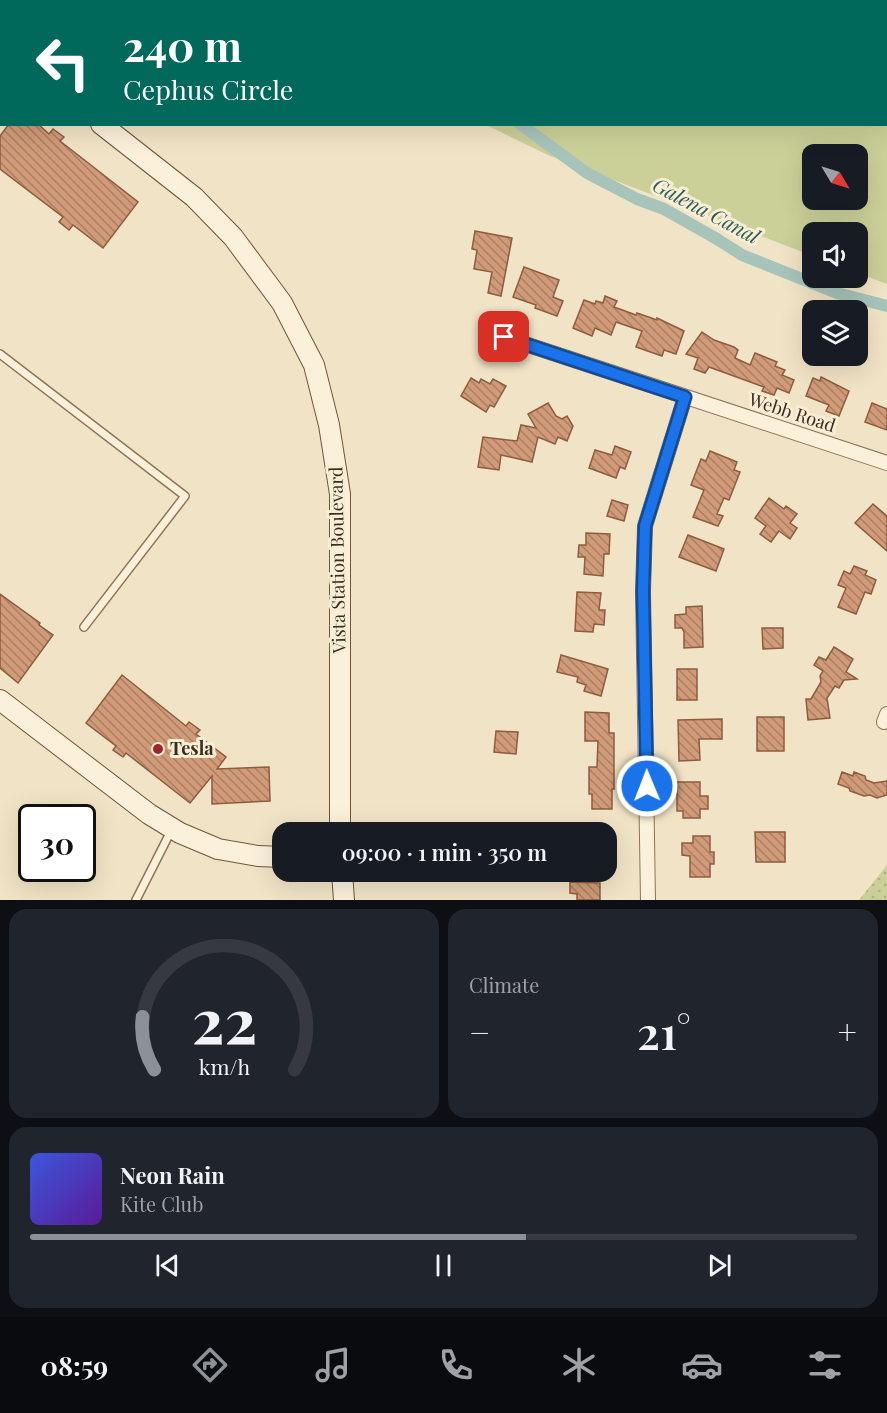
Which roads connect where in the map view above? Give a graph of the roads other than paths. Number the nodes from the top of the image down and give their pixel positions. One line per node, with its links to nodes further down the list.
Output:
1 (104, 126): 8 (street, Vista Station Boulevard)
2 (504, 337): 4 (street, Webb Road)
3 (0, 354): 6 (lane)
4 (685, 397): 5 (street, Webb Road); 14 (street)
5 (887, 463)
6 (84, 627)
7 (0, 700): 9 (street)
8 (340, 822)
9 (173, 828): 10 (street); 12 (lane)
10 (272, 857)
11 (343, 882): 13 (street)
12 (136, 900)
13 (344, 900)
14 (648, 900)

